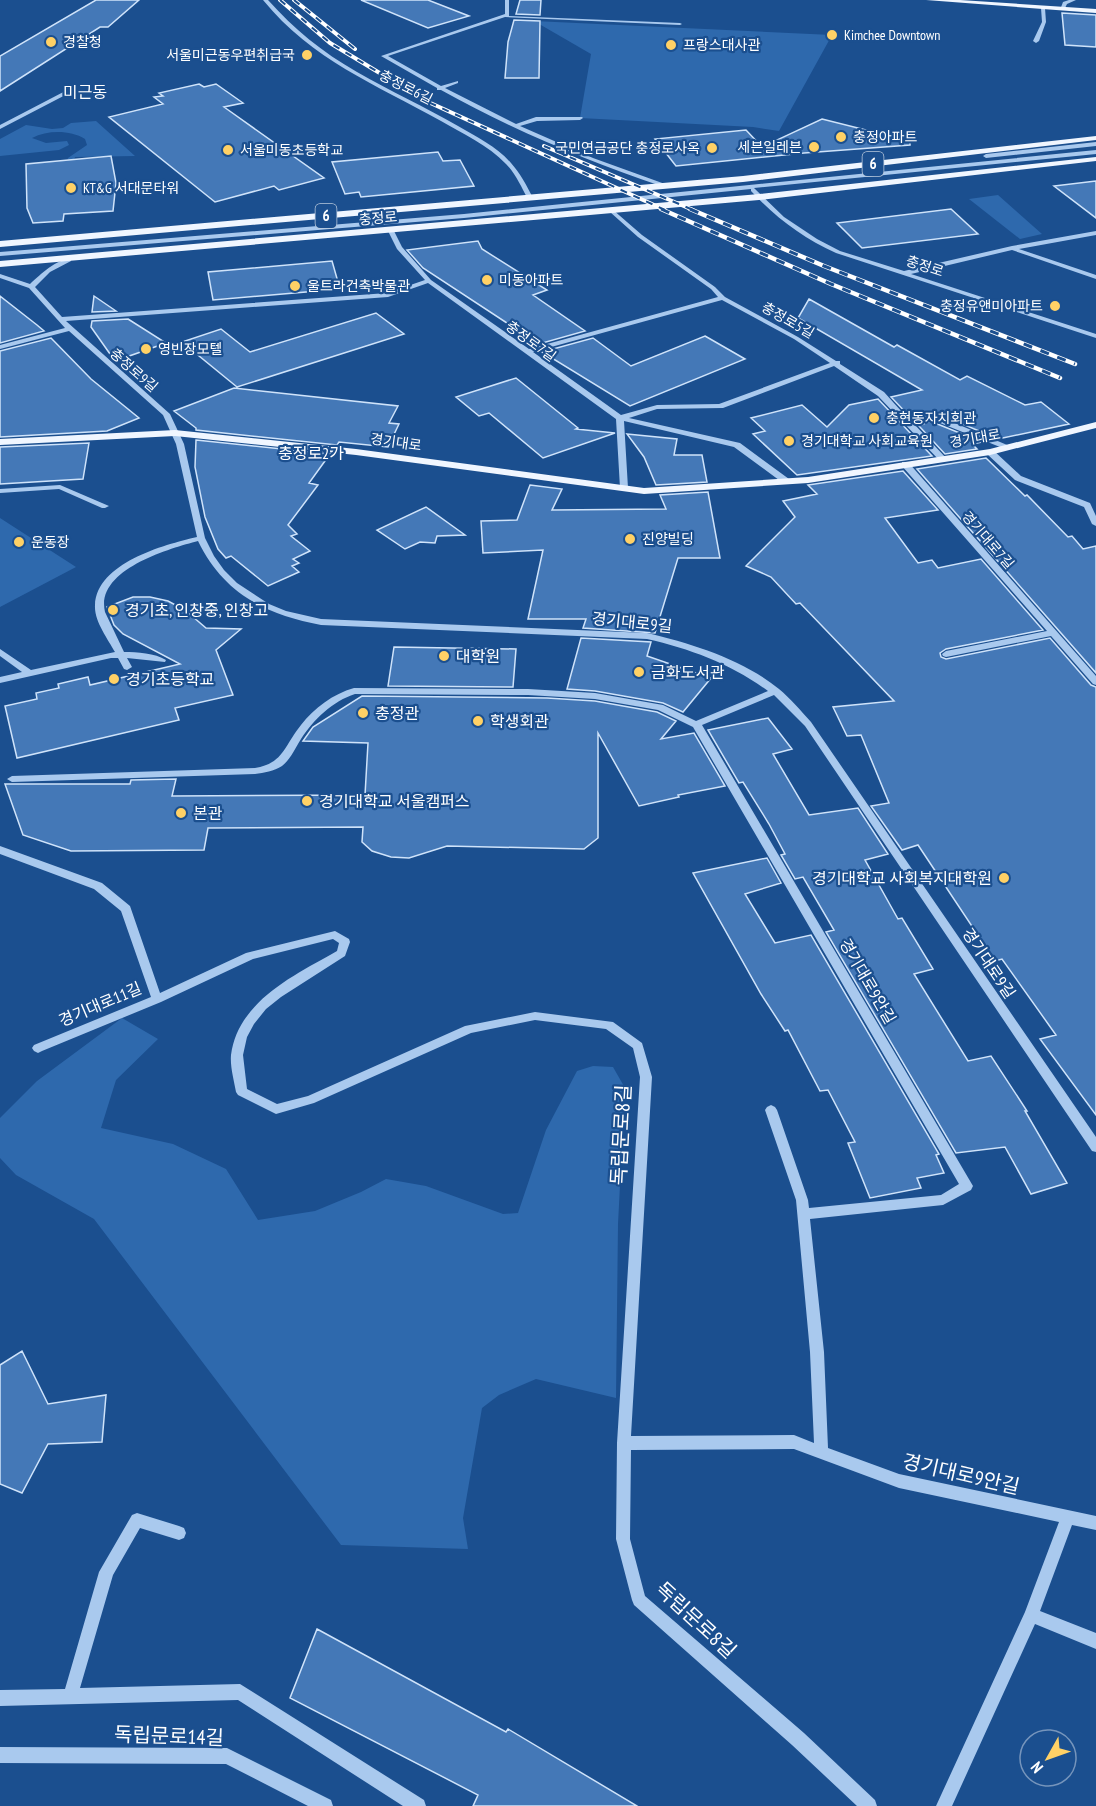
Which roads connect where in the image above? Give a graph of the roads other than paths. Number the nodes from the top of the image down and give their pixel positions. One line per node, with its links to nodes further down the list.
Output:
1 (265, 0): 23 (street, 충정로6길)
2 (507, 0): 8 (street)
3 (929, 0): 5 (main road)
4 (1074, 0): 6 (street)
5 (1043, 8): 6 (main road); 10 (street)
6 (1062, 9): 7 (main road)
7 (1096, 11)
8 (507, 15): 9 (street); 13 (street, 충정로)
9 (680, 24)
10 (1035, 41)
11 (456, 82): 13 (street)
12 (73, 88): 16 (street)
13 (439, 89): 15 (street, 충정로)
14 (580, 118): 15 (street)
15 (516, 126): 21 (street, 충정로)
16 (0, 127)
17 (1096, 138): 20 (main road, 충정로 / 6)
18 (1096, 148): 18 (street); 22 (street)
19 (1096, 159): 24 (main road, 충정로 / 6)
20 (743, 179): 21 (main road, 충정로 / 6); 22 (street, 충정로)
21 (663, 185): 23 (main road, 충정로 / 6)
22 (751, 188): 24 (street, 충정로); 25 (street)
23 (530, 198): 28 (main road, 충정로 / 6)
24 (759, 198): 25 (main road, 충정로 / 6); 33 (street, 충정로)
25 (612, 206): 26 (main road, 충정로 / 6); 30 (street); 38 (street, 충정로5길)
26 (391, 231): 31 (main road, 충정로 / 6); 36 (street, 충정로7길)
27 (1096, 233): 29 (street)
28 (0, 244)
29 (1012, 248): 33 (street); 35 (street)
30 (0, 254)
31 (69, 260): 32 (main road, 충정로 / 6); 37 (street)
32 (0, 264)
33 (905, 273): 41 (street, 충정로)
34 (0, 276): 37 (street, 충정로9길)
35 (1096, 277)
36 (429, 281): 39 (street); 43 (street, 충정로7길)
37 (31, 287): 39 (street, 충정로9길)
38 (723, 298): 43 (street); 44 (street, 충정로5길)
39 (59, 319): 40 (street, 충정로9길)
40 (70, 329): 42 (street); 48 (street, 충정로9길)
41 (1096, 336)
42 (0, 347)
43 (526, 352): 45 (street, 충정로7길)
44 (837, 363): 45 (street); 46 (street, 충정로5길)
45 (620, 418): 54 (street); 55 (street)
46 (910, 424): 50 (street); 52 (street, 충정로5길)
47 (1096, 424): 50 (main road, 경기대로)
48 (175, 433): 49 (main road, 경기대로); 55 (main road, 경기대로); 61 (street, 경기대로9길)
49 (0, 442)
50 (1008, 447): 51 (main road, 경기대로)
51 (990, 452): 52 (main road, 경기대로); 57 (street)
52 (944, 459): 53 (main road, 경기대로)
53 (905, 464): 54 (main road, 경기대로); 62 (street, 경기대로7길)
54 (786, 481): 55 (main road, 경기대로)
55 (624, 488)
56 (0, 491): 58 (street)
57 (1087, 505): 59 (street); 60 (street)
58 (105, 506)
59 (1096, 507)
60 (1096, 524)
61 (201, 538): 65 (street); 71 (street, 경기대로9길)
62 (1051, 633): 64 (street); 70 (street, 경기대로7길)
63 (0, 652): 68 (street)
64 (946, 654)
65 (121, 655): 66 (street); 67 (street); 68 (street)
66 (162, 660)
67 (127, 667)
68 (29, 673): 69 (street)
69 (0, 680)
70 (1096, 682)
71 (776, 692): 72 (street); 78 (street, 경기대로9길)
72 (697, 725): 73 (street); 79 (street, 경기대로9안길)
73 (12, 779)
74 (0, 850): 75 (street, 경기대로11길)
75 (157, 999): 76 (street, 경기대로11길); 80 (street, 독립문로8길)
76 (38, 1048)
77 (771, 1110): 79 (street)
78 (1096, 1147)
79 (804, 1214): 81 (street)
80 (624, 1443): 81 (street, 경기대로9안길); 92 (street, 독립문로8길)
81 (820, 1453): 82 (street, 경기대로9안길)
82 (1068, 1518): 83 (street, 경기대로9안길); 85 (street)
83 (1096, 1523)
84 (179, 1533): 87 (street)
85 (1031, 1614): 86 (street); 93 (street)
86 (1096, 1641)
87 (70, 1696): 88 (street); 91 (street)
88 (0, 1698)
89 (0, 1755): 90 (street, 독립문로14길)
90 (326, 1806)
91 (418, 1806)
92 (869, 1806)
93 (944, 1806)

